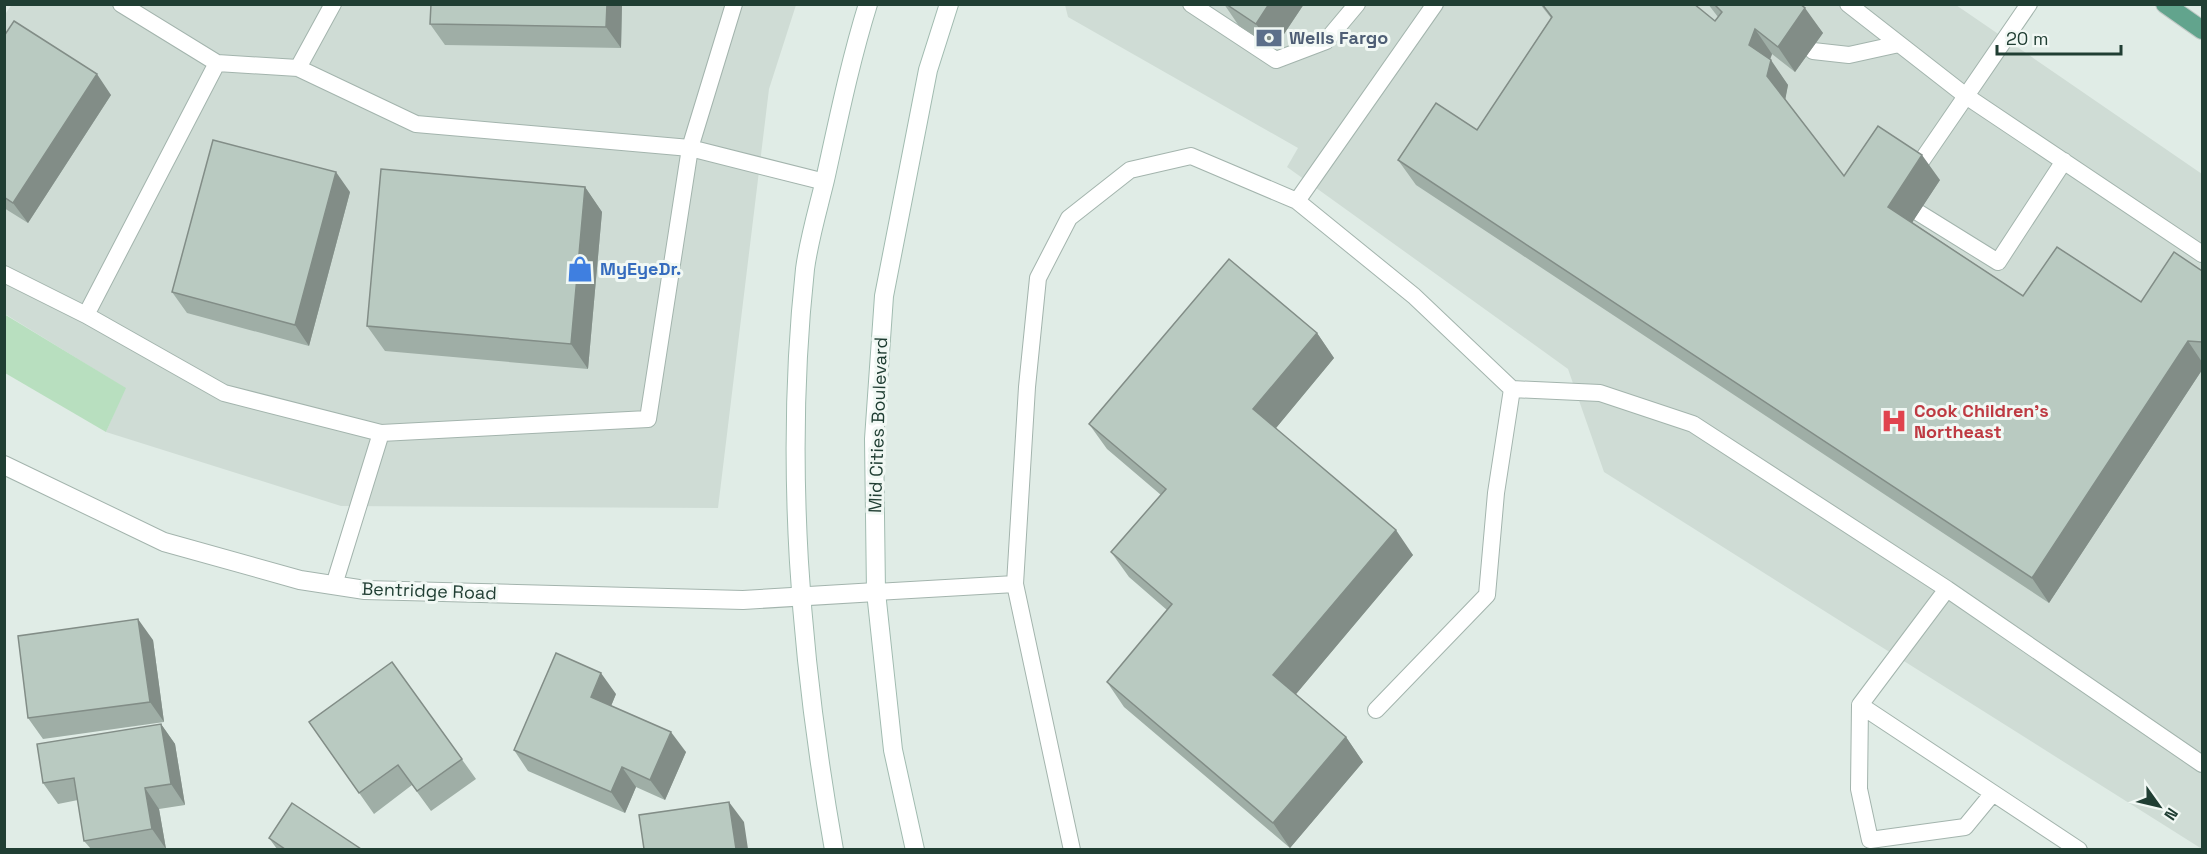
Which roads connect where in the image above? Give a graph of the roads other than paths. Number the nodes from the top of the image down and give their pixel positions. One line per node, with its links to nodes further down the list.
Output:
1 (121, 4): 15 (lane)
2 (333, 4): 16 (lane)
3 (734, 4): 18 (lane)
4 (868, 4): 21 (main road)
5 (1191, 4): 6 (lane)
6 (1357, 4)
7 (1435, 4): 22 (lane)
8 (1848, 4): 13 (lane)
9 (2029, 4): 17 (lane)
10 (2165, 4): 12 (main road)
11 (948, 5): 33 (main road, Mid Cities Boulevard)
12 (2202, 30)
13 (1899, 44): 14 (lane); 17 (lane)
14 (1813, 51)
15 (217, 63): 16 (lane); 26 (lane)
16 (298, 68): 18 (lane)
17 (1966, 96): 19 (lane); 20 (lane)
18 (690, 148): 21 (lane); 28 (lane)
19 (2064, 161): 23 (lane); 24 (lane)
20 (1918, 166)
21 (825, 182): 34 (main road)
22 (1297, 201): 27 (lane); 30 (lane)
23 (1918, 213)
24 (2202, 254)
25 (4, 274): 26 (lane)
26 (86, 315): 28 (lane)
27 (1512, 389): 32 (lane); 36 (lane)
28 (381, 433): 31 (lane)
29 (4, 465): 31 (main road, Bentridge Road)
30 (1015, 584): 33 (lane); 42 (lane)
31 (334, 585): 34 (main road, Bentridge Road)
32 (1947, 589): 35 (lane); 37 (lane)
33 (876, 592): 34 (main road, Bentridge Road); 41 (main road, Mid Cities Boulevard)
34 (800, 595): 40 (main road)
35 (1860, 705): 38 (lane); 38 (lane)
36 (1376, 710)
37 (2202, 765)
38 (1993, 793): 39 (lane)
39 (2075, 848)
40 (834, 849)
41 (915, 849)
42 (1072, 849)

